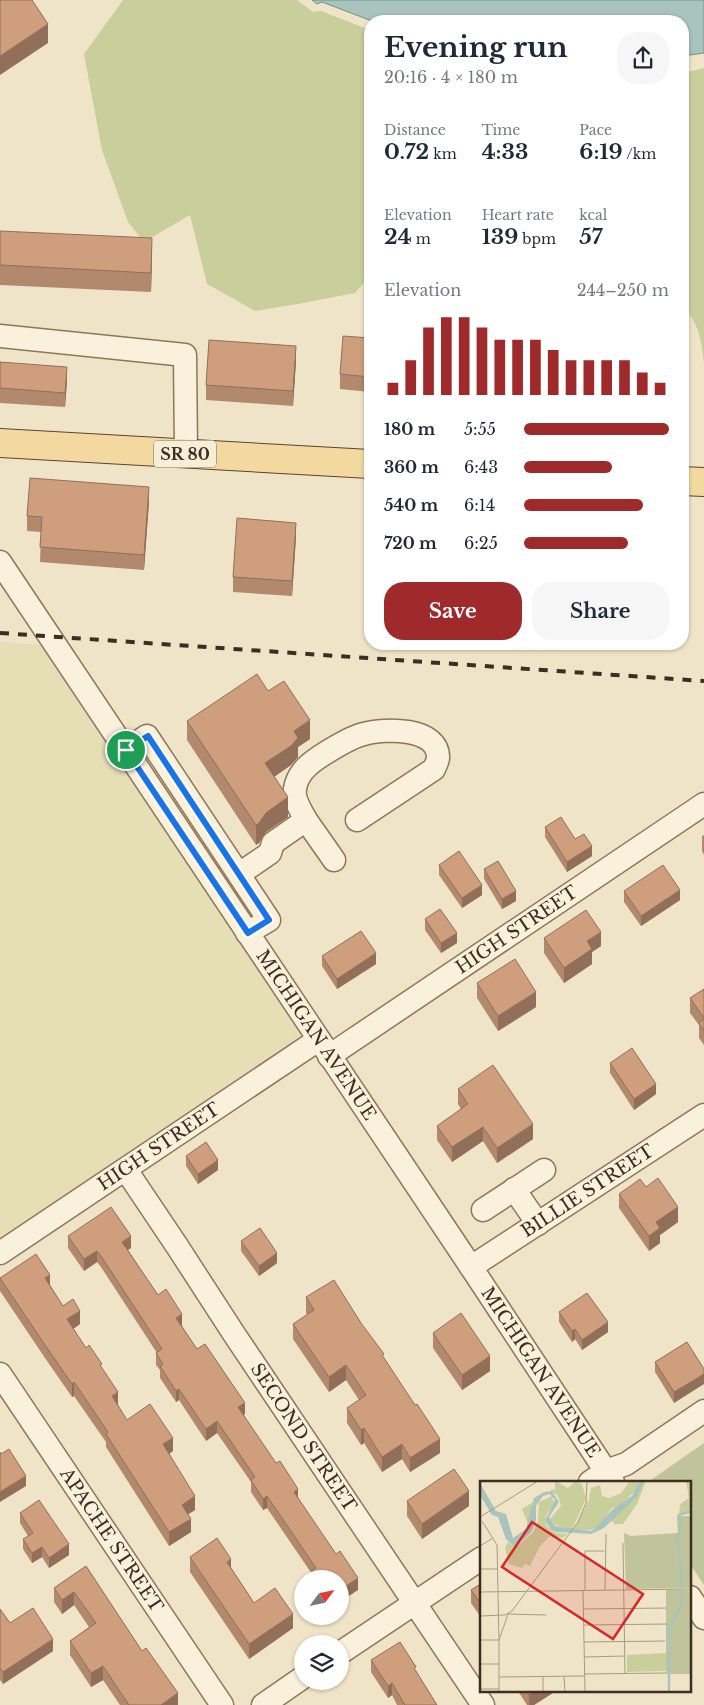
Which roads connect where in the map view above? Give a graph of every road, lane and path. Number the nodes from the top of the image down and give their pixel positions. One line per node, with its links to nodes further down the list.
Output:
1 (0, 336): 3 (street)
2 (0, 443): 3 (main road, SR 80)
3 (186, 454): 4 (main road, SR 80)
4 (364, 464)
5 (689, 481): 6 (main road)
6 (704, 482)
7 (1, 568): 8 (street, MICHIGAN AVENUE)
8 (126, 750): 13 (street); 14 (street, MICHIGAN AVENUE)
9 (704, 804): 15 (street, HIGH STREET)
10 (306, 820): 11 (street); 12 (street); 13 (street)
11 (358, 820)
12 (334, 860)
13 (239, 874): 14 (street)
14 (248, 933): 15 (street, MICHIGAN AVENUE)
15 (324, 1048): 17 (street, HIGH STREET); 23 (street, MICHIGAN AVENUE)
16 (704, 1115): 21 (street, BILLIE STREET)
17 (126, 1170): 22 (street, HIGH STREET); 29 (street, SECOND STREET)
18 (544, 1170): 19 (street)
19 (514, 1190): 20 (street); 21 (street)
20 (483, 1210)
21 (538, 1224): 23 (street, BILLIE STREET)
22 (0, 1253)
23 (471, 1267): 26 (street, MICHIGAN AVENUE)
24 (0, 1374): 33 (street, APACHE STREET)
25 (704, 1411): 26 (street)
26 (603, 1479)
27 (480, 1559): 29 (street)
28 (692, 1600): 30 (street)
29 (414, 1603): 31 (street); 35 (street, SECOND STREET)
30 (704, 1618)
31 (349, 1647)
32 (294, 1684): 34 (street)
33 (222, 1705)
34 (263, 1705)
35 (483, 1705)

